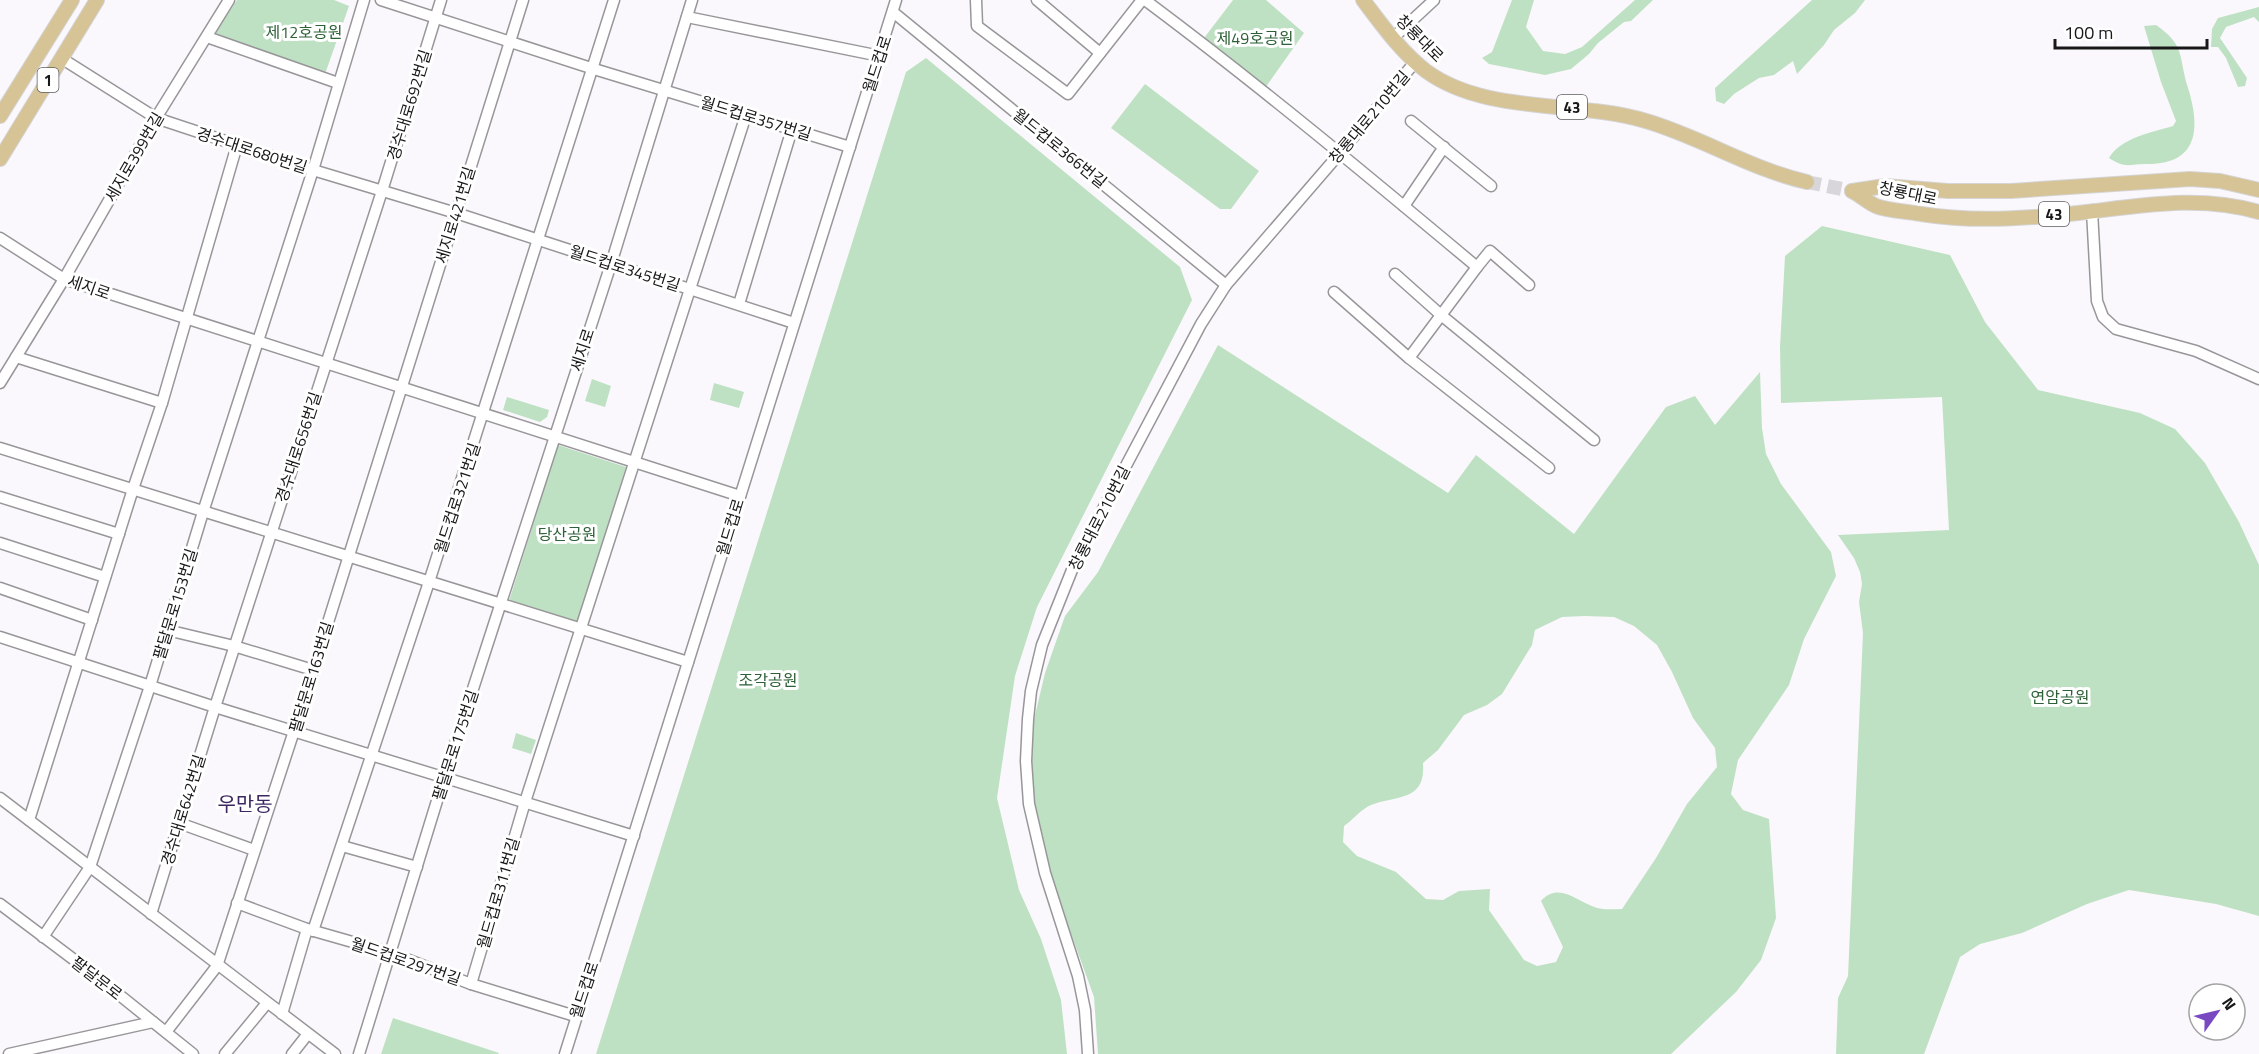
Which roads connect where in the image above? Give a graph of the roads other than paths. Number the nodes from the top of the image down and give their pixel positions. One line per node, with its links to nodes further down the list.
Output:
1 (72, 0): 29 (main road, 1)
2 (97, 0): 24 (main road, 1)
3 (229, 0): 19 (street, 세지로399번길)
4 (364, 0): 27 (street)
5 (381, 0): 18 (street)
6 (441, 0): 18 (street, 경수대로692번길)
7 (523, 0): 21 (street, 세지로421번길)
8 (614, 0): 26 (street)
9 (692, 0): 17 (street)
10 (896, 0): 16 (street, 월드컵로)
11 (976, 0): 22 (street)
12 (1037, 0): 22 (street)
13 (1144, 0): 22 (street); 37 (street)
14 (1363, 0): 20 (main road, 창룡대로 / 43)
15 (1434, 0): 20 (street)
16 (893, 12): 23 (street, 월드컵로); 54 (street, 월드컵로366번길)
17 (687, 17): 23 (street); 28 (street)
18 (435, 19): 21 (street); 43 (street, 경수대로692번길)
19 (207, 37): 27 (street); 31 (street, 세지로399번길)
20 (1393, 38): 25 (main road, 창룡대로 / 43)
21 (509, 43): 26 (street, 월드컵로357번길); 47 (street, 세지로421번길)
22 (1100, 53)
23 (880, 56): 35 (street, 월드컵로)
24 (61, 58): 31 (street, 경수대로680번길); 38 (main road, 1)
25 (1415, 62): 37 (street, 창룡대로210번길); 40 (main road, 창룡대로 / 43)
26 (594, 69): 28 (street, 월드컵로357번길); 49 (street)
27 (338, 83): 39 (street)
28 (663, 90): 30 (street, 월드컵로357번길); 50 (street)
29 (0, 116)
30 (746, 116): 33 (street, 월드컵로357번길); 56 (street)
31 (156, 118): 34 (street, 경수대로680번길); 53 (street, 세지로399번길)
32 (1411, 121): 36 (street)
33 (792, 129): 35 (street, 월드컵로357번길); 58 (street)
34 (237, 145): 39 (street, 경수대로680번길); 60 (street)
35 (850, 147): 61 (street, 월드컵로)
36 (1444, 147): 41 (street); 44 (street)
37 (1340, 153): 44 (street); 54 (street, 창룡대로210번길)
38 (0, 159)
39 (313, 170): 43 (street, 경수대로680번길); 62 (street)
40 (1807, 182)
41 (1491, 186)
42 (2259, 190): 45 (main road, 창룡대로 / 43)
43 (382, 191): 47 (street, 경수대로680번길); 65 (street)
44 (1404, 206): 51 (street)
45 (2092, 211): 46 (main road, 창룡대로 / 43); 66 (street)
46 (2259, 212)
47 (456, 213): 49 (street, 월드컵로345번길); 68 (street, 세지로421번길)
48 (0, 238): 53 (street, 세지로)
49 (537, 240): 50 (street, 월드컵로345번길); 70 (street)
50 (611, 264): 56 (street, 월드컵로345번길); 71 (street, 세지로)
51 (1477, 267): 55 (street); 59 (street)
52 (1395, 273): 59 (street)
53 (64, 279): 60 (street, 세지로); 63 (street, 세지로399번길)
54 (1226, 285): 131 (street, 창룡대로210번길)
55 (1529, 285)
56 (690, 289): 58 (street, 월드컵로345번길); 74 (street)
57 (1334, 292): 64 (street)
58 (739, 304): 61 (street, 월드컵로345번길)
59 (1441, 315): 64 (street); 72 (street)
60 (185, 320): 62 (street, 세지로); 69 (street)
61 (794, 323): 77 (street, 월드컵로)
62 (258, 340): 65 (street, 세지로); 79 (street, 팔달문로153번길)
63 (16, 357): 67 (street, 세지로399번길); 69 (street)
64 (1409, 358): 75 (street)
65 (325, 362): 68 (street, 세지로); 80 (street, 경수대로656번길)
66 (2259, 379)
67 (0, 383)
68 (401, 387): 70 (street, 세지로); 83 (street, 팔달문로163번길)
69 (162, 403): 76 (street)
70 (484, 414): 71 (street, 세지로); 85 (street, 월드컵로321번길)
71 (554, 436): 74 (street, 세지로); 87 (street, 팔달문로175번길)
72 (1594, 440)
73 (0, 448): 76 (street)
74 (636, 462): 77 (street, 세지로); 89 (street)
75 (1549, 468)
76 (133, 489): 79 (street); 81 (street)
77 (740, 496): 93 (street, 월드컵로)
78 (0, 497): 81 (street)
79 (203, 512): 80 (street); 90 (street, 팔달문로153번길)
80 (270, 532): 83 (street); 92 (street, 경수대로642번길)
81 (118, 534): 84 (street)
82 (0, 543): 84 (street)
83 (348, 557): 85 (street); 95 (street, 팔달문로163번길)
84 (105, 577): 88 (street)
85 (429, 582): 87 (street); 99 (street)
86 (0, 588): 88 (street)
87 (501, 604): 89 (street); 100 (street, 팔달문로175번길)
88 (92, 620): 94 (street)
89 (581, 629): 93 (street); 102 (street, 월드컵로311번길)
90 (167, 630): 92 (street); 96 (street, 팔달문로153번길)
91 (0, 638): 94 (street)
92 (234, 646): 95 (street); 97 (street, 경수대로642번길)
93 (688, 662): 105 (street, 월드컵로)
94 (78, 664): 96 (street); 103 (street)
95 (313, 670): 98 (street, 팔달문로163번길)
96 (150, 686): 97 (street); 108 (street, 팔달문로153번길)
97 (214, 707): 98 (street); 104 (street, 경수대로642번길)
98 (294, 731): 99 (street); 107 (street, 팔달문로163번길)
99 (372, 756): 100 (street); 106 (street)
100 (444, 778): 102 (street); 109 (street, 팔달문로175번길)
101 (0, 798): 103 (street)
102 (525, 802): 105 (street); 117 (street, 월드컵로311번길)
103 (29, 820): 108 (street)
104 (179, 823): 107 (street); 112 (street, 경수대로642번길)
105 (634, 836): 120 (street, 월드컵로)
106 (342, 846): 109 (street); 113 (street)
107 (254, 850): 110 (street, 팔달문로163번길)
108 (90, 867): 112 (street); 114 (street, 팔달문로153번길)
109 (417, 867): 115 (street, 팔달문로175번길)
110 (237, 903): 113 (street, 월드컵로297번길); 116 (street, 팔달문로163번길)
111 (0, 904): 114 (street, 팔달문로)
112 (151, 914): 116 (street)
113 (310, 930): 115 (street, 월드컵로297번길); 119 (street)
114 (43, 937): 121 (street, 팔달문로)
115 (391, 953): 117 (street, 월드컵로297번길); 129 (street, 팔달문로175번길)
116 (217, 966): 118 (street); 122 (street, 팔달문로163번길)
117 (471, 984): 120 (street, 월드컵로297번길)
118 (267, 1003): 119 (street); 126 (street)
119 (282, 1014): 123 (street)
120 (575, 1016): 130 (street, 월드컵로)
121 (153, 1022): 122 (street, 팔달문로); 124 (street)
122 (166, 1032): 125 (street, 팔달문로)
123 (307, 1035): 127 (street); 128 (street)
124 (9, 1054)
125 (193, 1054)
126 (225, 1054)
127 (292, 1054)
128 (335, 1054)
129 (359, 1054)
130 (565, 1054)
131 (1088, 1054)

